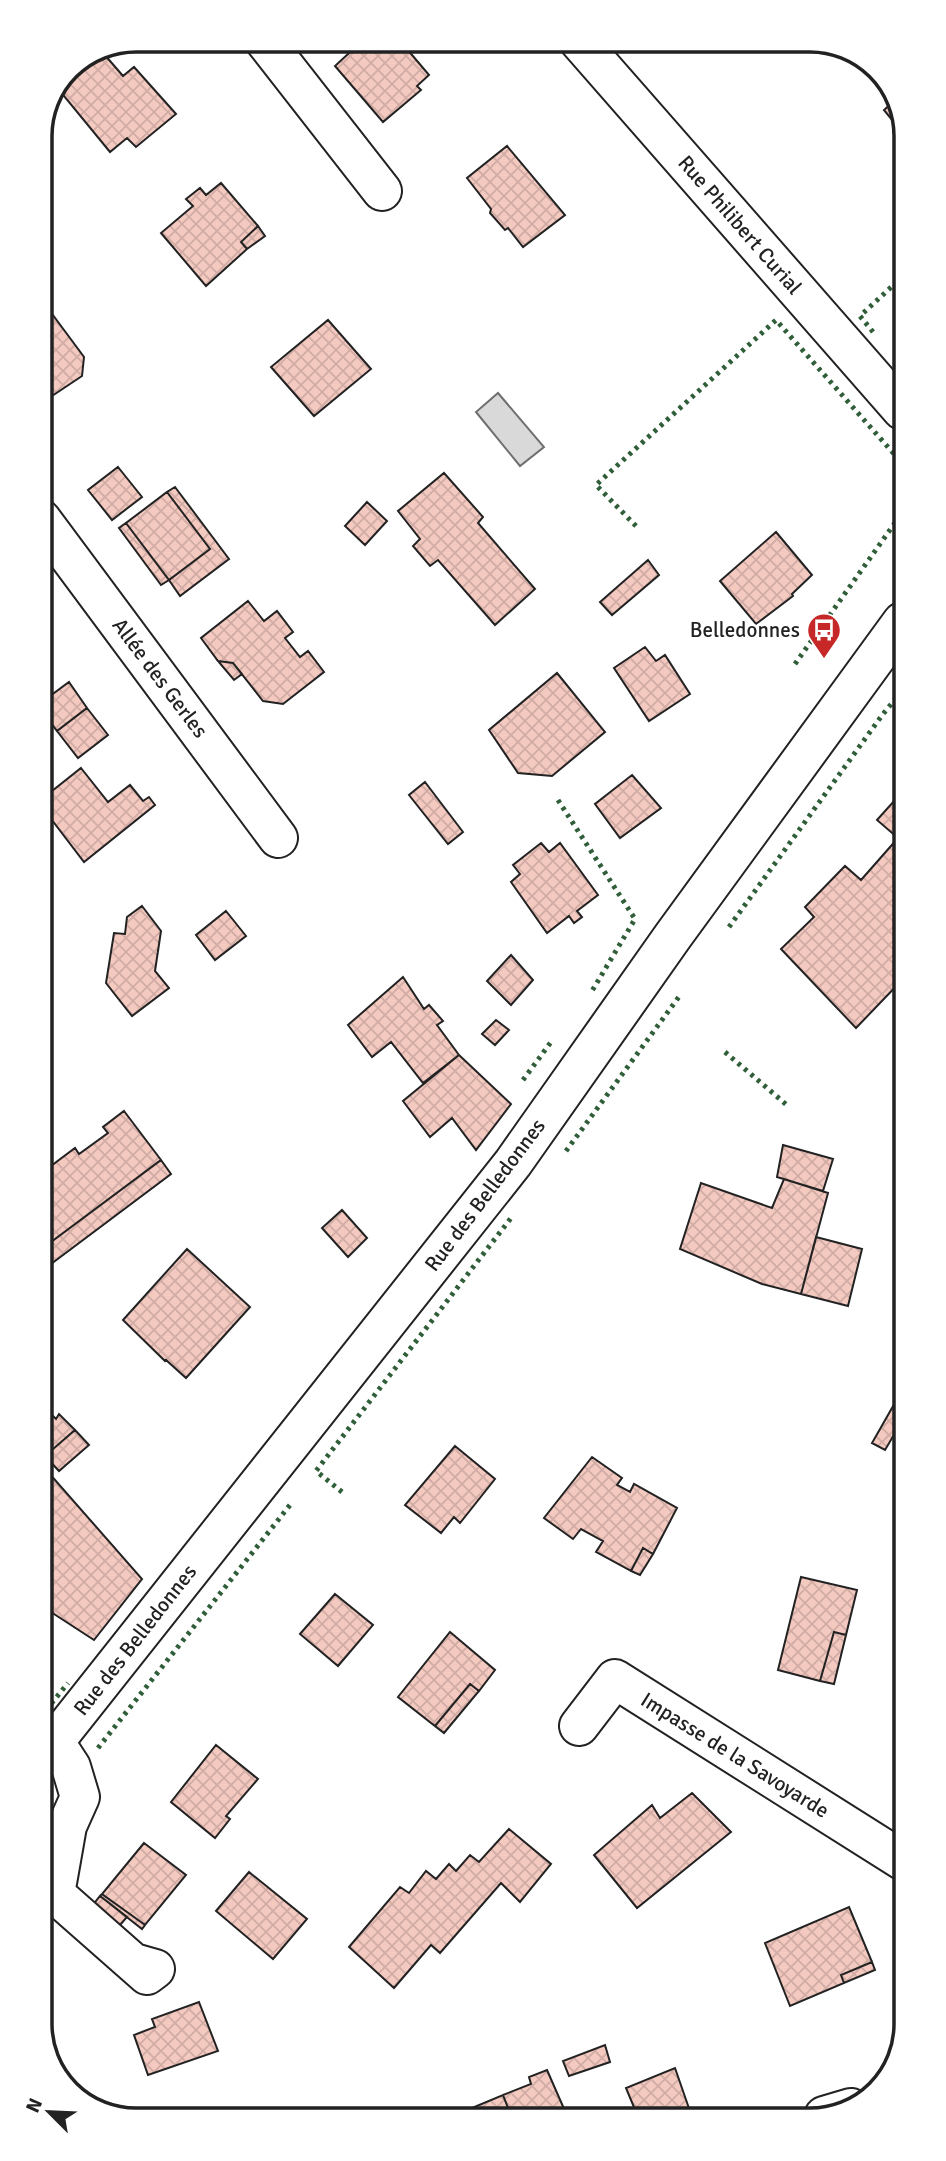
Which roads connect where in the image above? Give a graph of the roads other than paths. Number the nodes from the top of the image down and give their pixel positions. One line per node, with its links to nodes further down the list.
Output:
1 (274, 52): 3 (street)
2 (590, 53): 4 (street, Rue Philibert Curial)
3 (382, 191)
4 (894, 401)
5 (53, 535): 7 (street, Allée des Gerles)
6 (894, 633): 9 (street, Rue des Belledonnes)
7 (278, 838)
8 (579, 1726): 11 (street, Impasse de la Savoyarde)
9 (52, 1741)
10 (52, 1748): 12 (street)
11 (894, 1855)
12 (134, 1963)

